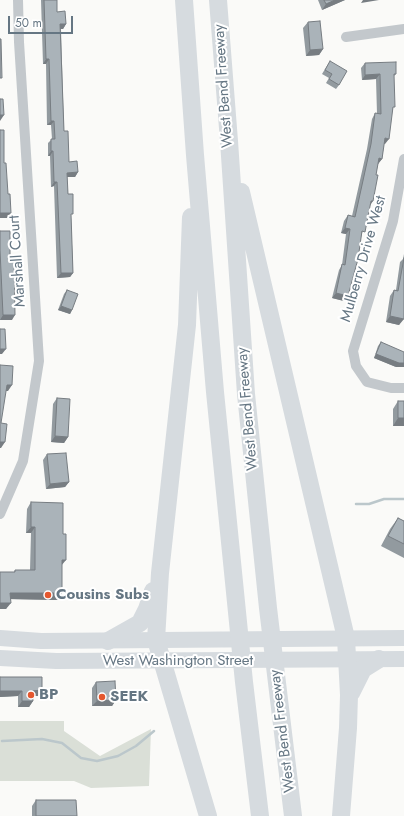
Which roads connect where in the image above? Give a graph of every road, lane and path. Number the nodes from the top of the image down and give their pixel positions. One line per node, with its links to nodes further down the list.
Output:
1 (18, 0): 10 (street, Marshall Court)
2 (184, 0): 7 (highway, West Bend Freeway)
3 (218, 0): 6 (highway, West Bend Freeway)
4 (404, 29): 5 (street)
5 (346, 37)
6 (229, 141): 13 (highway); 25 (highway, West Bend Freeway)
7 (195, 155): 11 (highway); 24 (highway, West Bend Freeway)
8 (404, 159): 9 (street, Mulberry Drive West)
9 (404, 388)
10 (0, 514)
11 (160, 573): 15 (highway); 16 (highway)
12 (0, 638): 16 (main road, West Washington Street)
13 (346, 638): 14 (main road, West Washington Street); 15 (main road, West Washington Street); 18 (highway)
14 (404, 638)
15 (156, 640): 16 (main road, West Washington Street); 21 (highway)
16 (108, 641)
17 (0, 658): 21 (main road, West Washington Street)
18 (348, 659): 19 (main road, West Washington Street); 21 (main road, West Washington Street); 22 (highway)
19 (379, 659): 20 (main road, West Washington Street); 22 (highway)
20 (404, 659)
21 (162, 662): 23 (highway)
22 (350, 695): 26 (highway)
23 (208, 816)
24 (260, 816)
25 (293, 816)
26 (341, 816)

